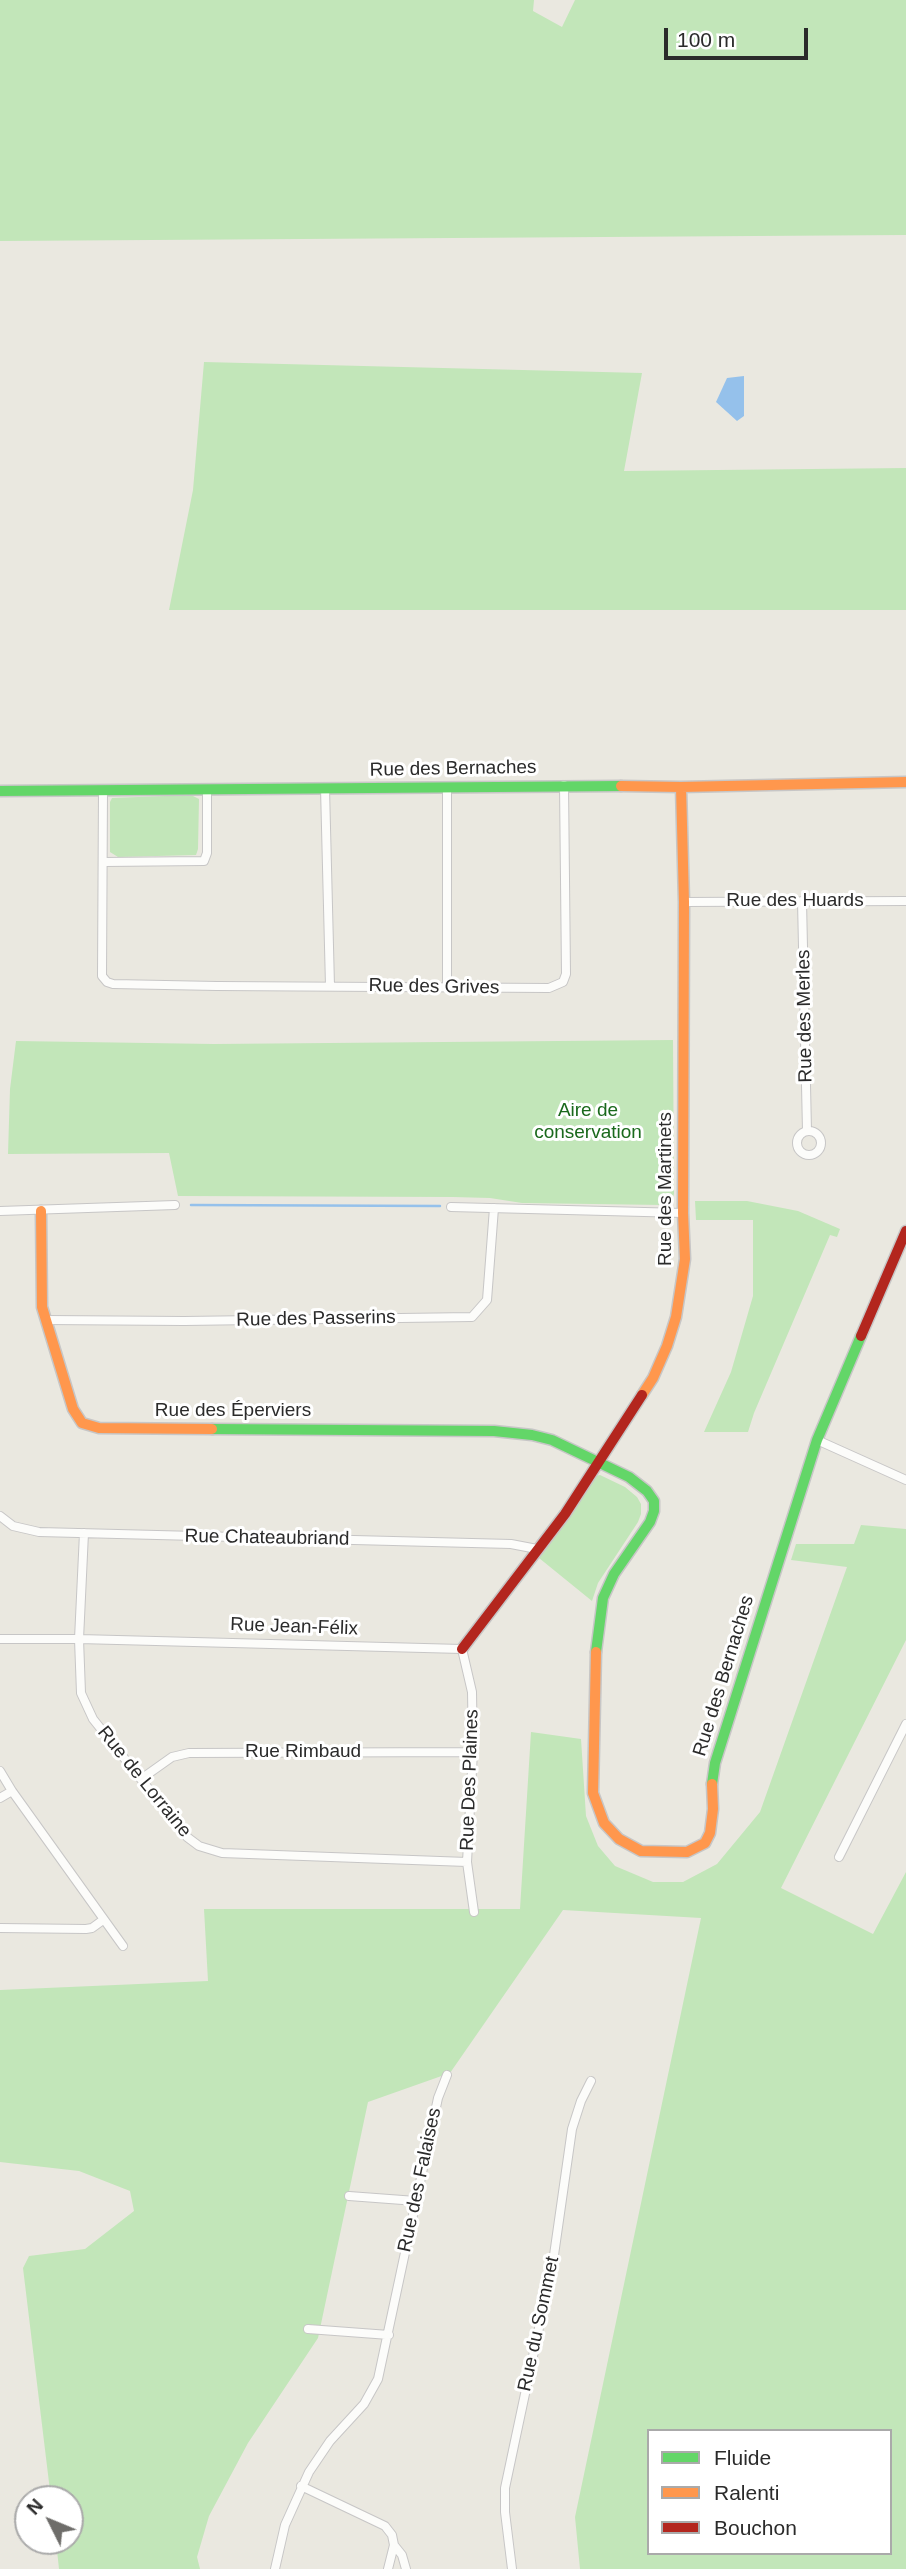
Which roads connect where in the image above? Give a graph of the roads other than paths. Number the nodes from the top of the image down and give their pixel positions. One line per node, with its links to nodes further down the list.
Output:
1 (906, 782): 4 (street, Rue des Bernaches)
2 (564, 785): 4 (street, Rue des Bernaches); 6 (street, Rue des Bernaches); 14 (street, Rue des Grives)
3 (325, 788): 5 (street, Rue des Bernaches); 6 (street, Rue des Bernaches); 13 (street)
4 (681, 788): 12 (street, Rue des Martinets)
5 (207, 789): 7 (street, Rue des Bernaches); 9 (street)
6 (447, 789): 14 (street)
7 (103, 790): 8 (street, Rue des Bernaches); 9 (street)
8 (0, 791)
9 (104, 863): 13 (street, Rue des Grives)
10 (802, 901): 11 (street, Rue des Huards); 12 (street, Rue des Huards); 15 (street, Rue des Merles)
11 (906, 901)
12 (684, 902): 21 (street, Rue des Martinets)
13 (330, 986): 14 (street, Rue des Grives)
14 (447, 986)
15 (807, 1131)
16 (176, 1205): 20 (street)
17 (451, 1207): 18 (street)
18 (494, 1208): 21 (street); 23 (street, Rue des Passerins)
19 (0, 1211): 20 (street)
20 (41, 1211): 23 (street, Rue des Éperviers)
21 (683, 1213): 25 (street, Rue des Martinets)
22 (906, 1231): 24 (street, Rue des Bernaches)
23 (46, 1320): 25 (street, Rue des Éperviers)
24 (817, 1440): 25 (street, Rue des Bernaches); 26 (street)
25 (597, 1462): 29 (street, Rue des Martinets)
26 (906, 1479)
27 (0, 1516): 28 (street, Rue Chateaubriand)
28 (84, 1533): 29 (street, Rue Chateaubriand); 31 (street, Rue de Lorraine)
29 (537, 1549): 32 (street)
30 (0, 1639): 31 (street, Rue Jean-Félix)
31 (79, 1639): 32 (street, Rue Jean-Félix); 36 (street, Rue de Lorraine)
32 (462, 1649): 34 (street, Rue Des Plaines)
33 (906, 1724): 39 (street)
34 (473, 1752): 36 (street, Rue Rimbaud); 40 (street, Rue Des Plaines)
35 (0, 1771): 37 (street)
36 (141, 1779): 40 (street, Rue de Lorraine)
37 (12, 1791): 38 (street); 42 (street)
38 (0, 1798)
39 (839, 1857)
40 (467, 1862): 41 (street, Rue Des Plaines)
41 (474, 1912)
42 (103, 1920): 43 (street); 44 (street)
43 (0, 1927)
44 (123, 1946)
45 (447, 2075): 48 (street, Rue des Falaises)
46 (591, 2081): 56 (street, Rue du Sommet)
47 (349, 2196): 48 (street)
48 (416, 2201): 50 (street, Rue des Falaises)
49 (308, 2329): 50 (street)
50 (389, 2335): 51 (street, Rue des Falaises)
51 (301, 2486): 52 (street); 53 (street, Rue des Falaises)
52 (394, 2545): 54 (street); 55 (street)
53 (275, 2569)
54 (388, 2569)
55 (406, 2569)
56 (512, 2569)

